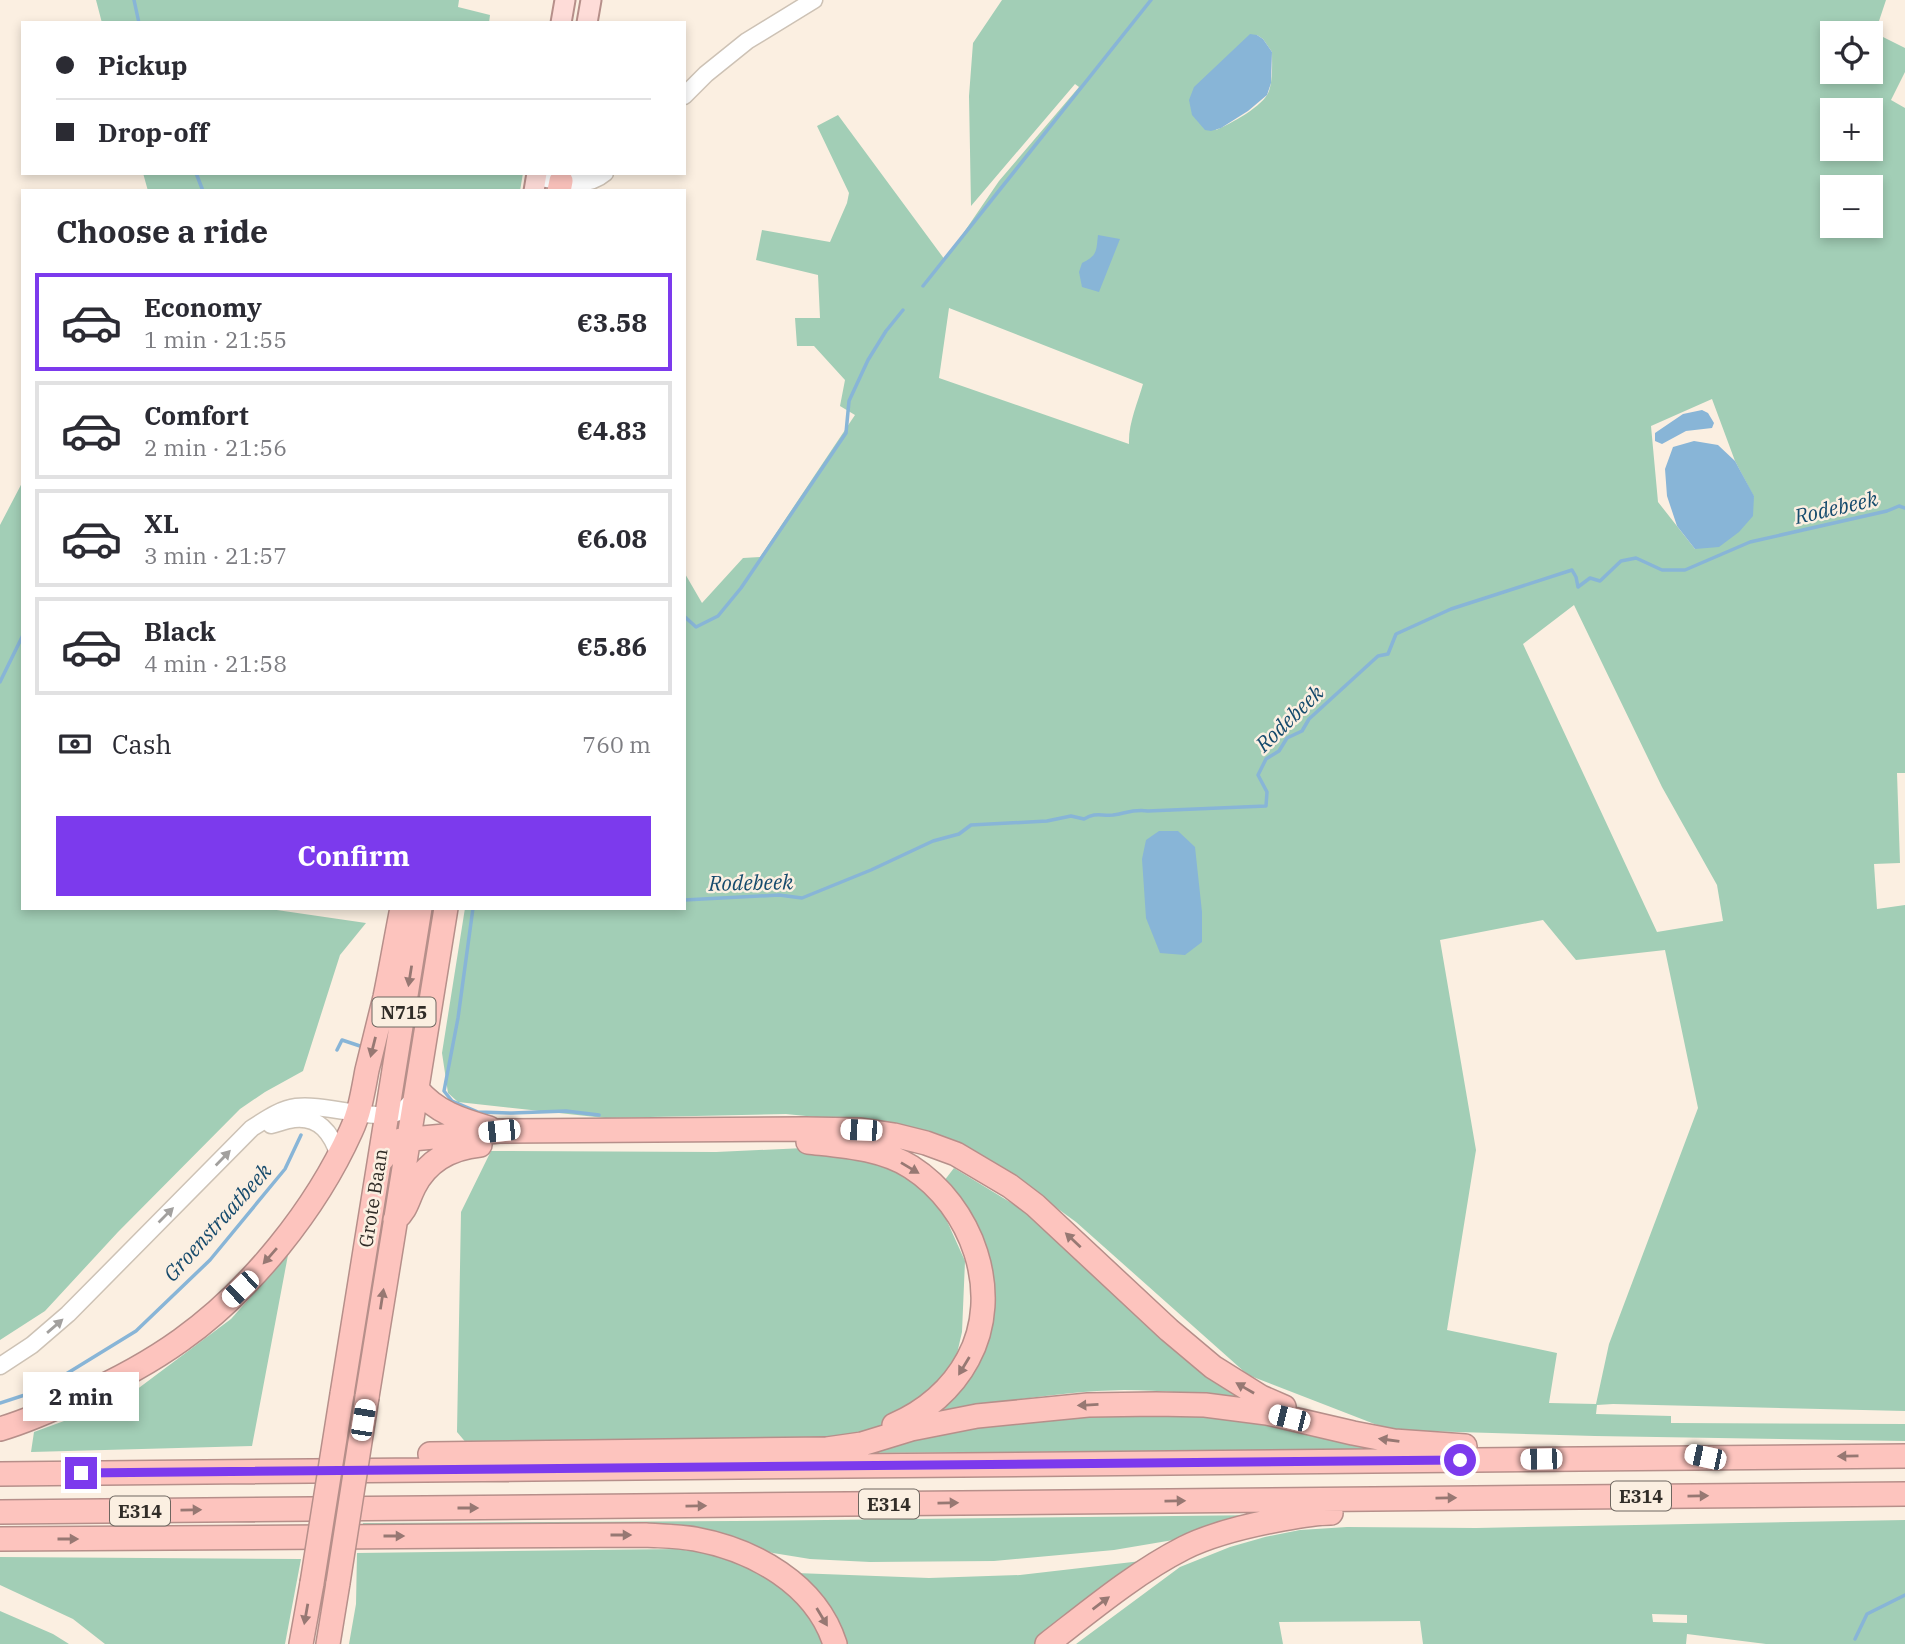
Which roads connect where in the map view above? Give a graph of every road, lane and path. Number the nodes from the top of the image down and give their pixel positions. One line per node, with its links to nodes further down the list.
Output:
1 (565, 0): 4 (main road)
2 (591, 0): 5 (main road)
3 (814, 0): 6 (street)
4 (561, 21)
5 (587, 21)
6 (686, 94)
7 (603, 175): 9 (street)
8 (536, 180): 9 (street)
9 (561, 182)
10 (402, 910): 14 (highway, one-way to 14)
11 (420, 910): 15 (highway, Grote Baan / N715, one-way to 15)
12 (446, 910): 13 (highway, Grote Baan / N715)
13 (416, 1092): 15 (street); 17 (highway, E314); 18 (highway, Grote Baan / N715)
14 (359, 1113): 15 (street); 16 (street); 19 (highway)
15 (387, 1115): 20 (highway, Grote Baan / N715)
16 (252, 1128): 19 (street); 22 (street, one-way to 16)
17 (499, 1131): 18 (highway, E314); 24 (highway, E314, one-way to 17)
18 (410, 1138): 20 (highway); 21 (highway, Grote Baan / N715)
19 (338, 1156): 23 (highway, one-way to 23)
20 (379, 1163): 34 (highway, Grote Baan / N715, one-way to 34, bridge)
21 (395, 1220): 25 (highway, E314, one-way to 25); 35 (highway, Grote Baan / N715, one-way to 21, bridge)
22 (0, 1366)
23 (0, 1429)
24 (1353, 1433): 25 (highway, E314, one-way to 25); 27 (highway, E314, one-way to 24)
25 (810, 1450): 28 (highway, E314)
26 (1905, 1456): 27 (highway, E314, one-way to 27)
27 (1705, 1457): 29 (highway, E314)
28 (0, 1461)
29 (0, 1474)
30 (1905, 1494): 31 (highway, E314, one-way to 30)
31 (1377, 1499): 32 (highway, E314, one-way to 31); 37 (highway, E314, one-way to 31)
32 (0, 1512)
33 (0, 1539): 36 (highway, E314, one-way to 36)
34 (301, 1644)
35 (328, 1644)
36 (835, 1644)
37 (1047, 1644)

